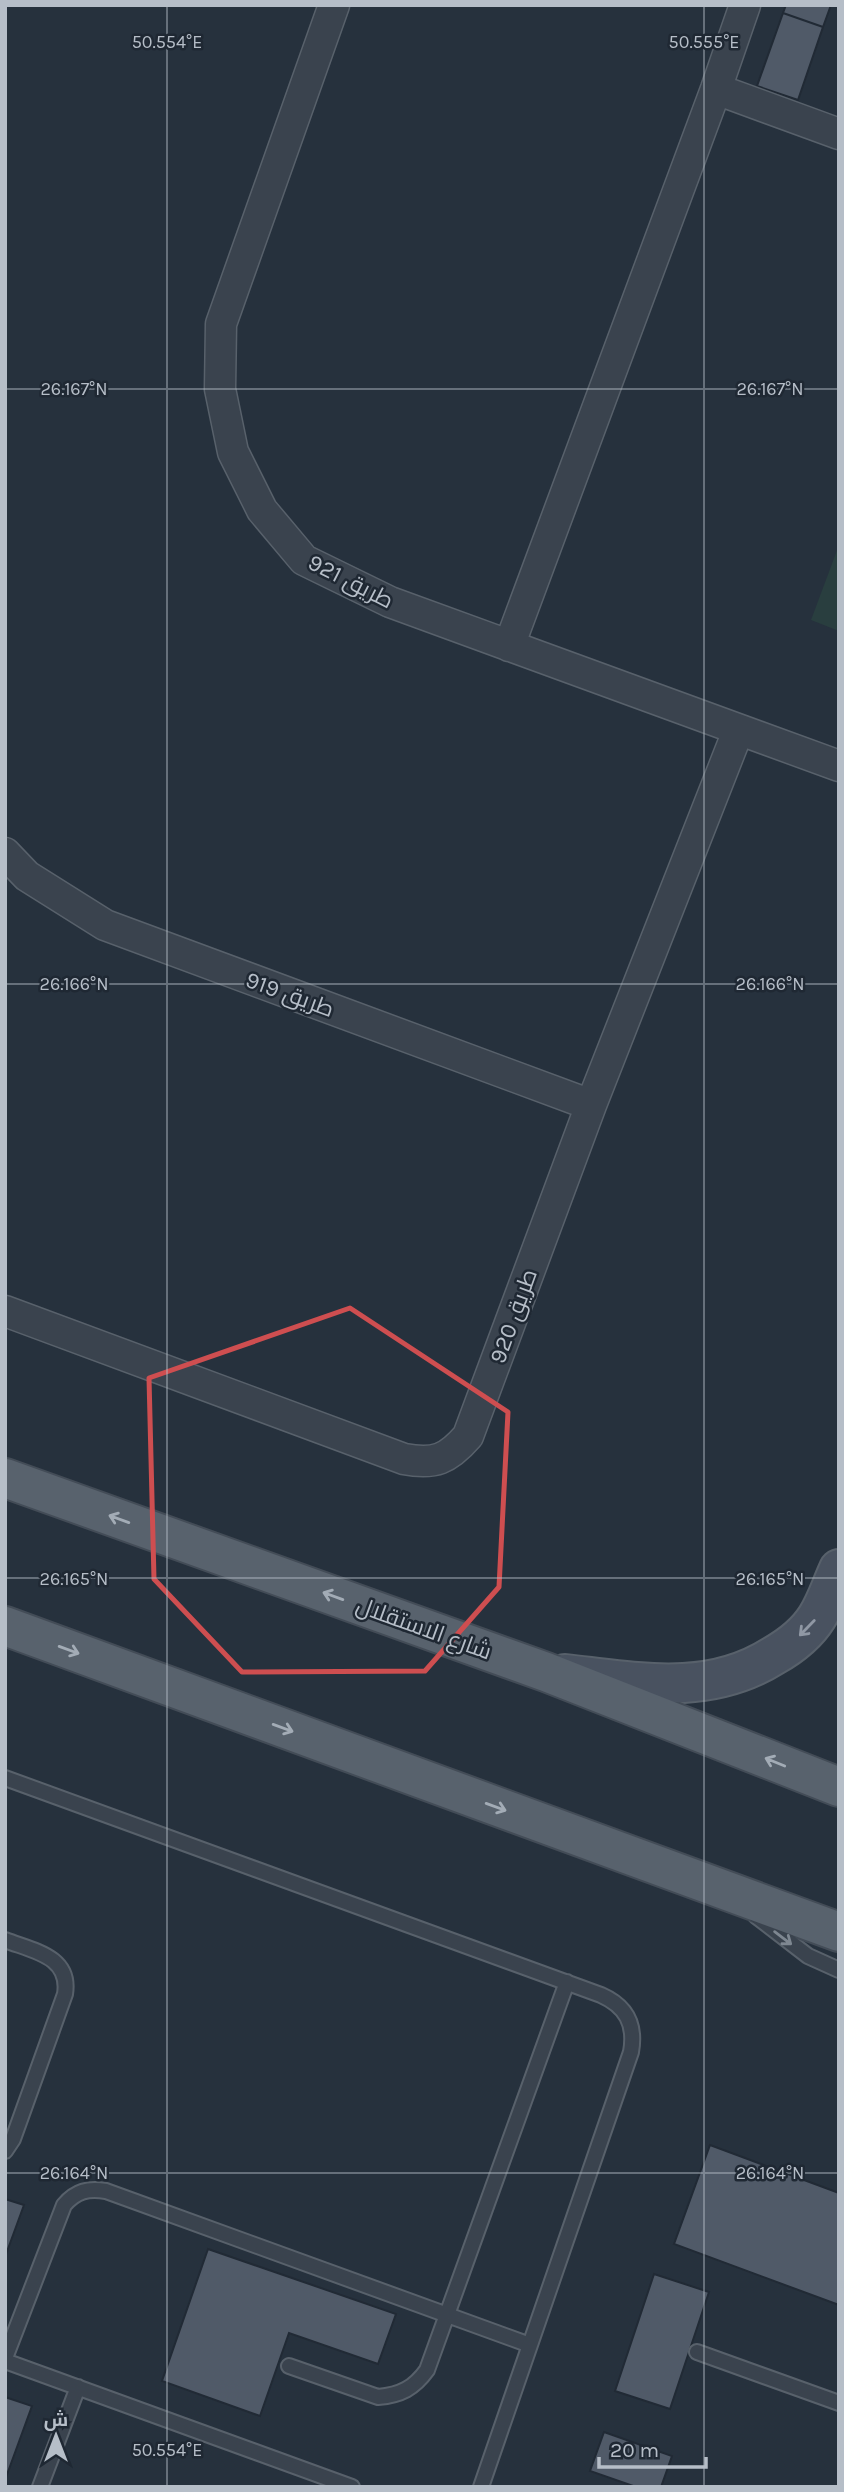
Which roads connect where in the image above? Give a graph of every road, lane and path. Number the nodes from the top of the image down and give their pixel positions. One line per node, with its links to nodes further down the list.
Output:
1 (334, 5): 5 (street, طريق 921)
2 (745, 5): 3 (street)
3 (716, 89): 4 (street); 5 (street)
4 (839, 134)
5 (509, 646): 6 (street, طريق 921)
6 (738, 731): 7 (street, طريق 921); 9 (street, طريق 920)
7 (839, 766)
8 (5, 853): 9 (street, طريق 919)
9 (591, 1105): 10 (street, طريق 920)
10 (5, 1311)
11 (5, 1478): 14 (main road, شارع الاستقلال, one-way to 11)
12 (839, 1569): 14 (street, one-way to 14)
13 (5, 1626): 17 (main road, one-way to 17)
14 (546, 1672): 16 (main road, شارع الاستقلال, one-way to 14)
15 (5, 1778): 21 (lane)
16 (839, 1787)
17 (736, 1894): 18 (main road); 20 (lane, one-way to 20)
18 (839, 1932)
19 (5, 1940): 22 (lane)
20 (839, 1970)
21 (567, 1982): 23 (lane); 24 (lane)
22 (5, 2151)
23 (447, 2315): 24 (lane); 26 (lane); 27 (lane)
24 (530, 2345): 32 (lane)
25 (697, 2352): 29 (lane)
26 (5, 2360): 28 (lane)
27 (289, 2366)
28 (78, 2388): 30 (lane); 31 (lane)
29 (839, 2403)
30 (40, 2487)
31 (352, 2487)
32 (481, 2487)

